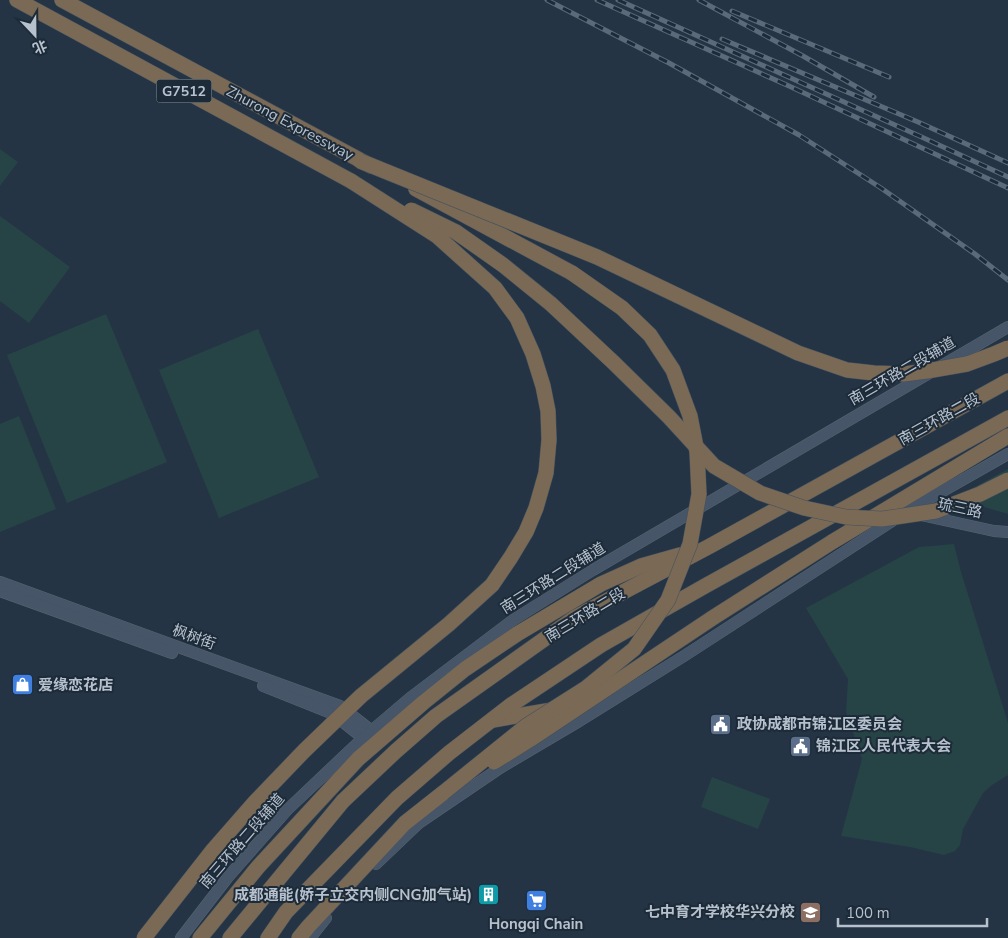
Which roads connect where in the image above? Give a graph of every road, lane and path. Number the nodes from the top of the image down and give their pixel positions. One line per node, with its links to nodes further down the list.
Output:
1 (17, 0): 4 (highway, Zhurong Expressway / G7512)
2 (62, 0): 3 (highway, Zhurong Expressway / G7512)
3 (360, 160): 6 (highway, bridge); 21 (highway, bridge)
4 (351, 181): 11 (highway, bridge); 24 (highway, bridge)
5 (1008, 327): 20 (main road, 南三环路二段辅道)
6 (1008, 348)
7 (1008, 381): 14 (highway, 南三环路二段)
8 (1008, 418): 19 (highway)
9 (1008, 436): 21 (highway, bridge)
10 (1008, 454): 12 (main road)
11 (1008, 480)
12 (906, 512): 13 (main road, 琉三路); 17 (main road)
13 (1008, 532)
14 (710, 546): 23 (highway); 28 (highway, 南三环路二段)
15 (0, 582): 20 (main road, 枫树街)
16 (0, 591): 20 (main road, 枫树街)
17 (720, 633): 18 (main road); 22 (main road)
18 (574, 707): 19 (highway); 22 (main road)
19 (489, 720): 29 (highway)
20 (367, 735): 25 (main road, 南三环路二段辅道)
21 (443, 793): 30 (highway)
22 (419, 822): 31 (main road)
23 (217, 916): 26 (highway); 27 (highway)
24 (144, 938)
25 (181, 938)
26 (195, 938)
27 (200, 938)
28 (230, 938)
29 (268, 938)
30 (299, 938)
31 (310, 938)

